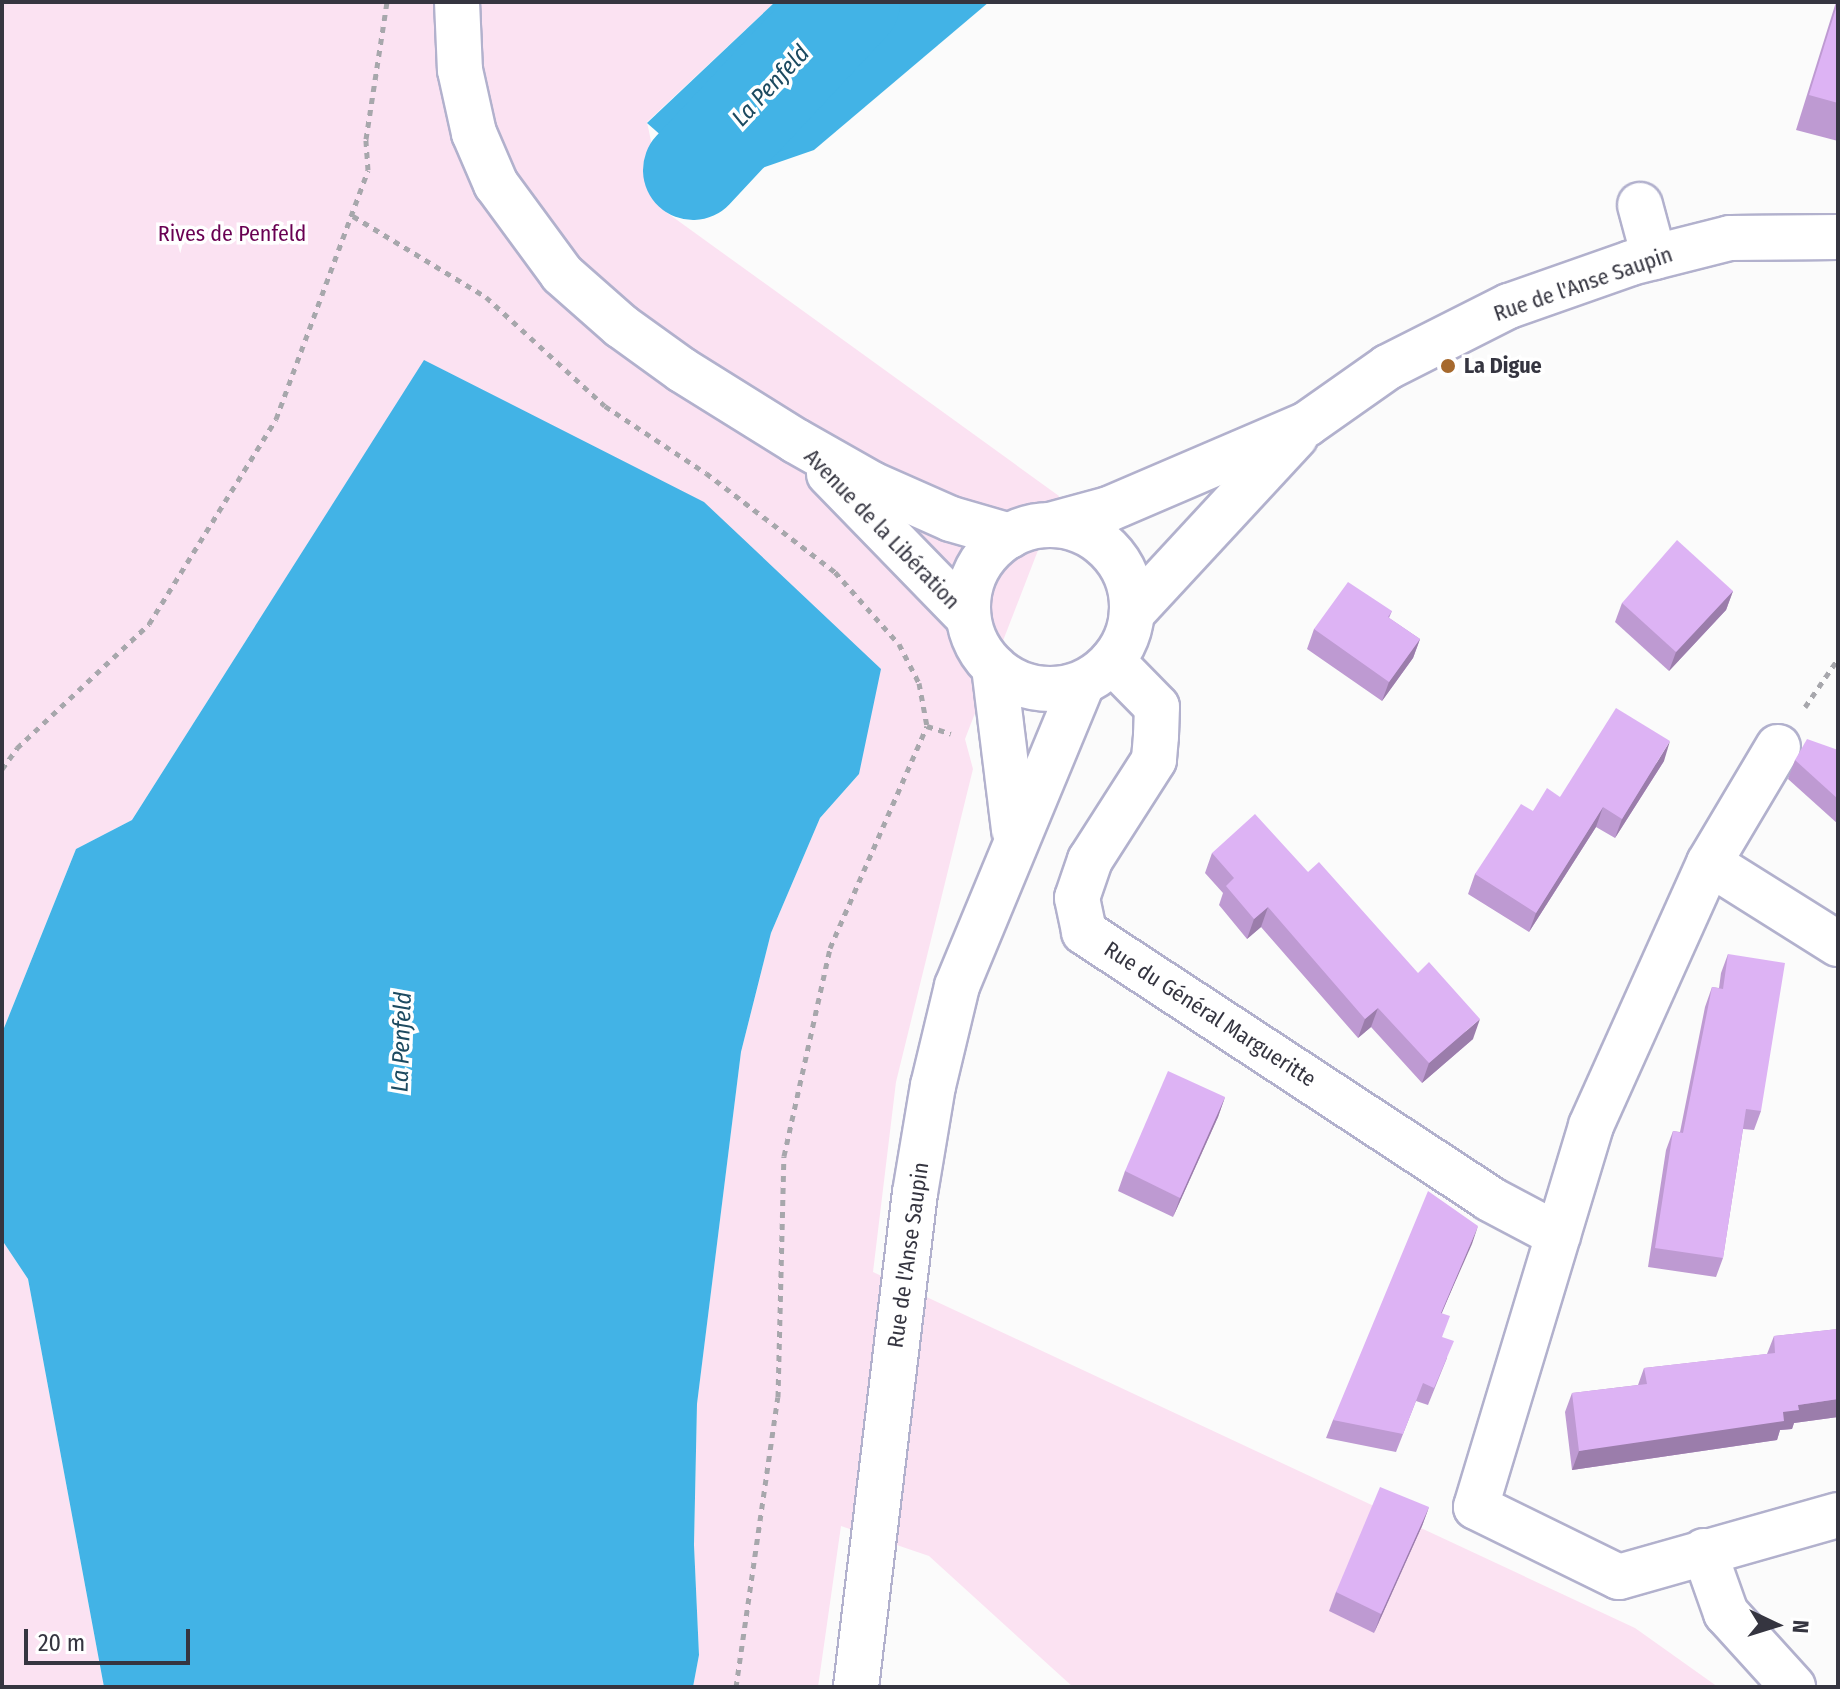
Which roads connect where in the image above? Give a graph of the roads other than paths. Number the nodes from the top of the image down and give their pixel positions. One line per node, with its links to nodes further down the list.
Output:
1 (457, 2): 6 (street, Avenue de la Libération)
2 (1640, 205): 4 (street)
3 (1838, 237): 4 (street, Rue de l'Anse Saupin)
4 (1654, 257): 5 (street, Rue de l'Anse Saupin)
5 (1307, 424): 7 (street, Rue de l'Anse Saupin); 8 (street, Rue de l'Anse Saupin)
6 (796, 441): 7 (street, Avenue de la Libération); 9 (street, Avenue de la Libération)
7 (1030, 530): 8 (street); 9 (street)
8 (1132, 613): 11 (street)
9 (968, 617): 10 (street)
10 (994, 667): 11 (street); 13 (street, Rue de l'Anse Saupin)
11 (1097, 672): 13 (street, Rue de l'Anse Saupin); 16 (street, Rue du Général Margueritte)
12 (1778, 747): 14 (street)
13 (1015, 836): 19 (street, Rue de l'Anse Saupin)
14 (1709, 863): 15 (street); 16 (street)
15 (1838, 944)
16 (1558, 1235): 18 (street)
17 (1838, 1515): 18 (street)
18 (1704, 1551): 20 (street)
19 (856, 1687)
20 (1793, 1687)

